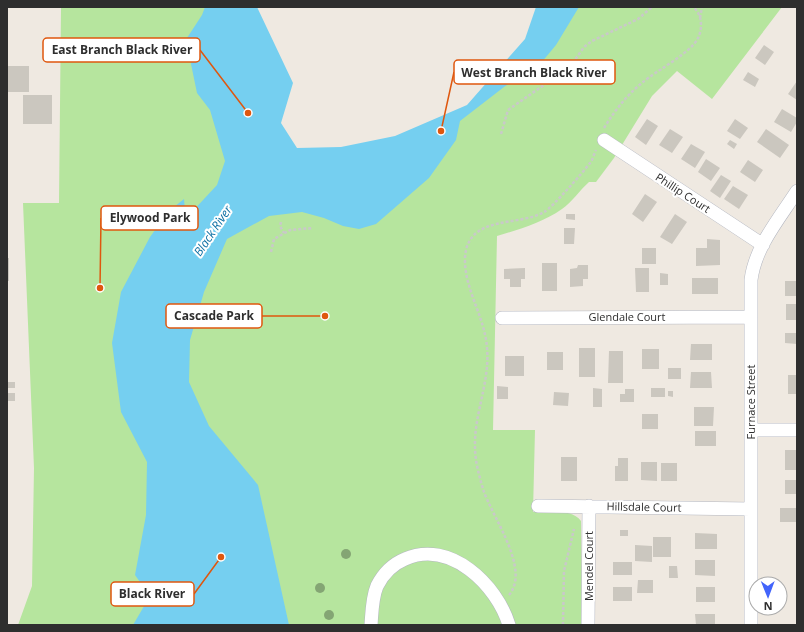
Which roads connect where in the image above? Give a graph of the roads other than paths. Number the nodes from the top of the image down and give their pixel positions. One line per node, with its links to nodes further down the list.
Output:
1 (601, 140): 3 (street, Phillip Court)
2 (797, 191): 3 (street, Furnace Street)
3 (763, 245): 4 (street, Furnace Street)
4 (751, 317): 5 (street, Glendale Court); 6 (street, Furnace Street)
5 (502, 318)
6 (751, 430): 7 (street); 10 (street, Furnace Street)
7 (797, 430)
8 (538, 506): 9 (street, Hillsdale Court)
9 (589, 506): 10 (street, Hillsdale Court); 13 (street, Mendel Court)
10 (751, 509): 14 (street, Furnace Street)
11 (371, 625): 12 (street)
12 (509, 625)
13 (588, 625)
14 (751, 625)

